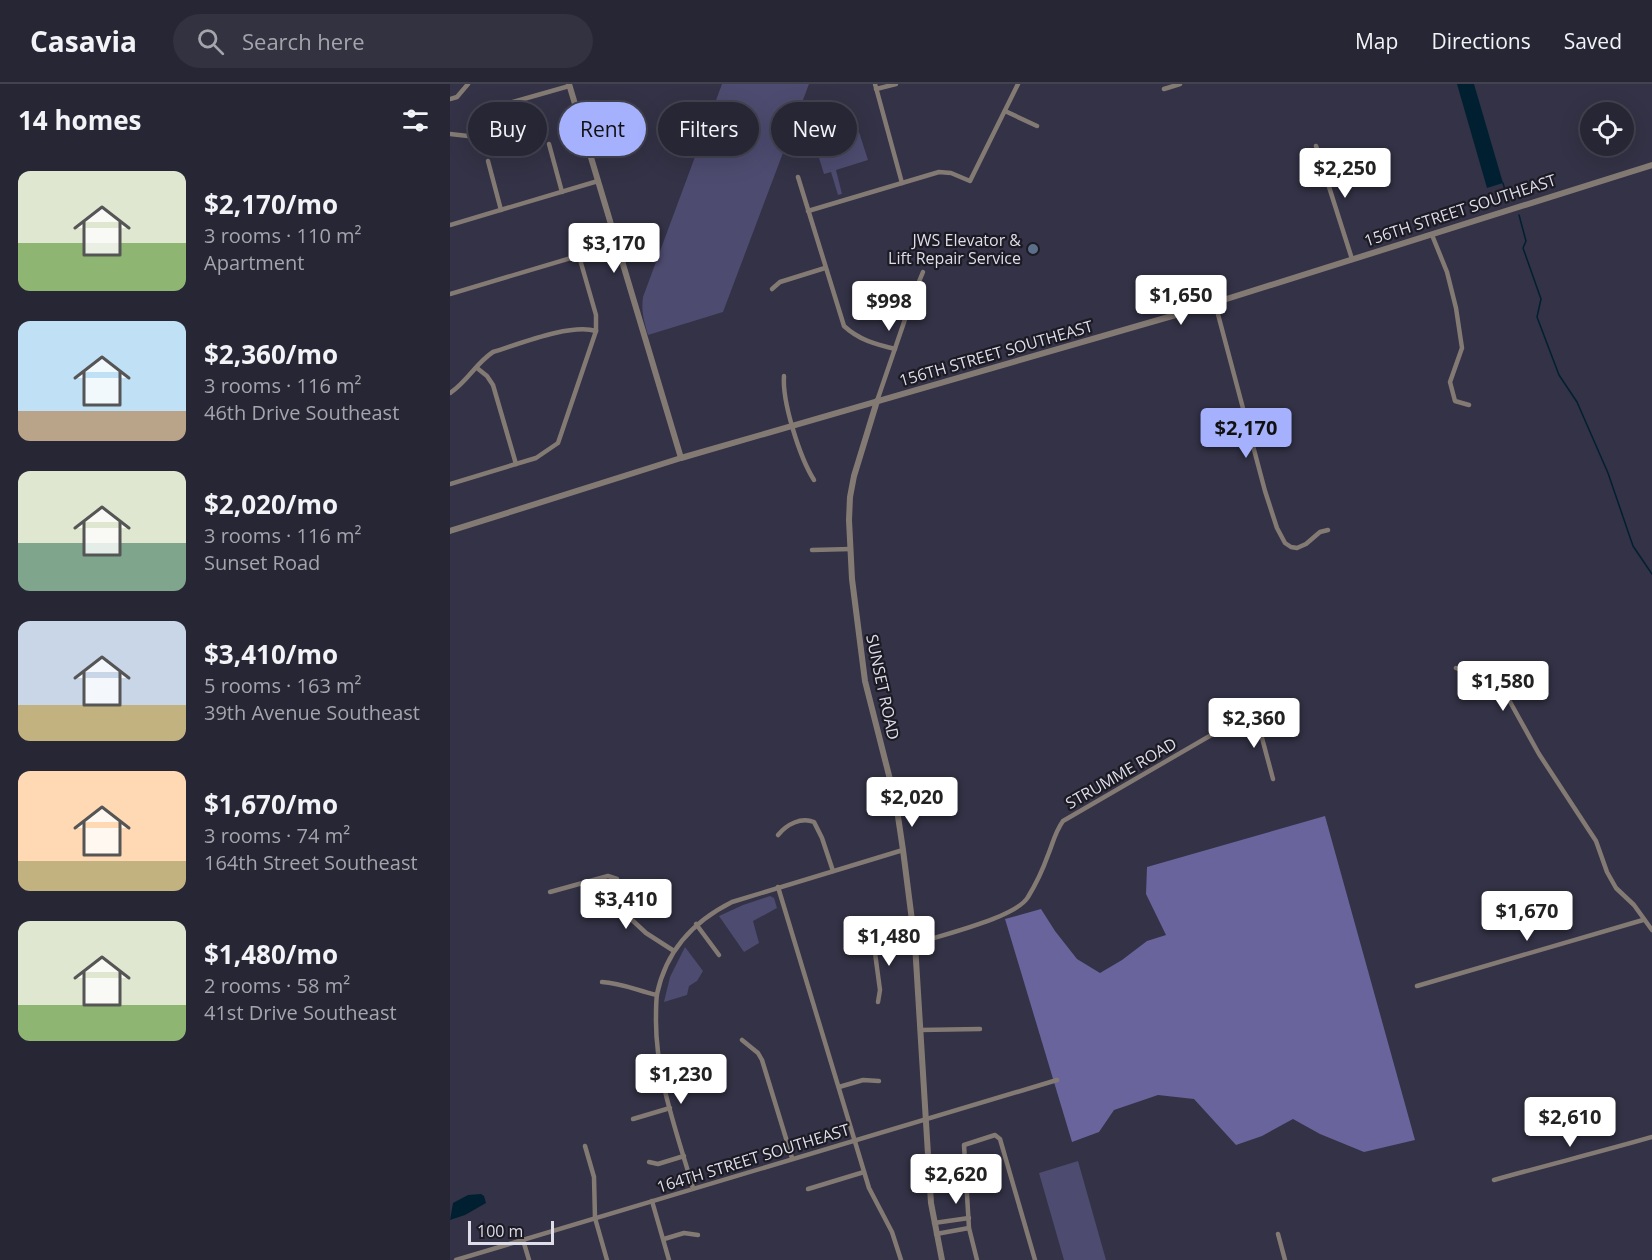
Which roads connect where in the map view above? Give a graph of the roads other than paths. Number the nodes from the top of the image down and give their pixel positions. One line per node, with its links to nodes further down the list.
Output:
1 (468, 84): 8 (street)
2 (896, 84): 6 (street)
3 (1018, 84): 9 (street)
4 (1180, 84): 7 (street)
5 (569, 85): 11 (street); 17 (street)
6 (875, 87): 18 (street)
7 (1164, 89)
8 (450, 99)
9 (1005, 111): 10 (street); 18 (street)
10 (1037, 126)
11 (450, 134)
12 (549, 144): 19 (street)
13 (1317, 146): 26 (street)
14 (488, 161): 20 (street)
15 (1652, 165): 23 (street, 156TH STREET SOUTHEAST)
16 (798, 177): 21 (street)
17 (598, 181): 19 (street); 24 (street)
18 (902, 183): 21 (street)
19 (562, 192): 20 (street)
20 (501, 210): 22 (street)
21 (808, 211): 27 (street)
22 (450, 225)
23 (1432, 235): 26 (street, 156TH STREET SOUTHEAST); 38 (street)
24 (618, 244): 25 (street); 40 (street)
25 (579, 256): 30 (street); 32 (street)
26 (1352, 259): 31 (street, 156TH STREET SOUTHEAST)
27 (825, 268): 29 (street); 33 (street)
28 (923, 272): 33 (street, SUNSET ROAD)
29 (772, 289)
30 (450, 294)
31 (1215, 303): 37 (street, 156TH STREET SOUTHEAST); 45 (street)
32 (596, 331): 34 (street); 41 (street)
33 (895, 349): 37 (street, SUNSET ROAD)
34 (477, 368): 36 (street); 41 (street)
35 (784, 376): 39 (street)
36 (450, 393)
37 (877, 401): 39 (street, 156TH STREET SOUTHEAST); 47 (street, SUNSET ROAD)
38 (1469, 405)
39 (793, 426): 40 (street, 156TH STREET SOUTHEAST); 43 (street)
40 (681, 458): 46 (street, 156TH STREET SOUTHEAST)
41 (516, 464): 44 (street)
42 (450, 476): 44 (street)
43 (814, 480)
44 (451, 484)
45 (1328, 530)
46 (450, 531)
47 (851, 549): 48 (street); 54 (street, SUNSET ROAD)
48 (812, 550)
49 (1456, 668): 58 (street)
50 (1279, 701): 51 (street, STRUMME ROAD)
51 (1251, 712): 52 (street); 61 (street, STRUMME ROAD)
52 (1273, 779)
53 (778, 835): 55 (street)
54 (903, 850): 55 (street); 61 (street, SUNSET ROAD)
55 (833, 870): 56 (street)
56 (778, 887): 59 (street); 73 (street)
57 (550, 892): 62 (street)
58 (1643, 920): 60 (street); 65 (street)
59 (696, 924): 62 (street); 63 (street)
60 (1652, 930)
61 (915, 942): 67 (street, STRUMME ROAD); 69 (street, SUNSET ROAD)
62 (674, 951): 66 (street)
63 (718, 955)
64 (602, 982): 66 (street)
65 (1416, 986)
66 (657, 995): 74 (street)
67 (878, 1002)
68 (980, 1029): 69 (street)
69 (920, 1030): 76 (street, SUNSET ROAD)
70 (742, 1040): 81 (street)
71 (1057, 1080): 76 (street, 164TH STREET SOUTHEAST)
72 (879, 1082): 73 (street)
73 (839, 1088): 78 (street)
74 (670, 1108): 75 (street); 80 (street)
75 (633, 1119)
76 (925, 1120): 78 (street, 164TH STREET SOUTHEAST); 90 (street, SUNSET ROAD)
77 (1652, 1137): 84 (street)
78 (855, 1140): 81 (street, 164TH STREET SOUTHEAST); 83 (street)
79 (585, 1146): 88 (street)
80 (684, 1156): 82 (street); 85 (street)
81 (792, 1158): 85 (street, 164TH STREET SOUTHEAST)
82 (649, 1162)
83 (864, 1172): 86 (street); 103 (street)
84 (1494, 1180)
85 (693, 1188): 87 (street, 164TH STREET SOUTHEAST)
86 (808, 1189)
87 (652, 1201): 88 (street, 164TH STREET SOUTHEAST); 95 (street)
88 (595, 1218): 96 (street, 164TH STREET SOUTHEAST); 101 (street)
89 (969, 1218): 90 (street); 91 (street); 106 (street)
90 (934, 1223): 92 (street, SUNSET ROAD)
91 (969, 1228): 92 (street); 105 (street)
92 (936, 1234): 104 (street, SUNSET ROAD)
93 (1278, 1234): 107 (street)
94 (698, 1235): 95 (street)
95 (664, 1239): 102 (street)
96 (523, 1240): 97 (street, 164TH STREET SOUTHEAST); 100 (street)
97 (477, 1254): 98 (street, 164TH STREET SOUTHEAST); 99 (street)
98 (456, 1260)
99 (478, 1260)
100 (529, 1260)
101 (607, 1260)
102 (669, 1260)
103 (901, 1260)
104 (942, 1260)
105 (977, 1260)
106 (1035, 1260)
107 (1285, 1260)

